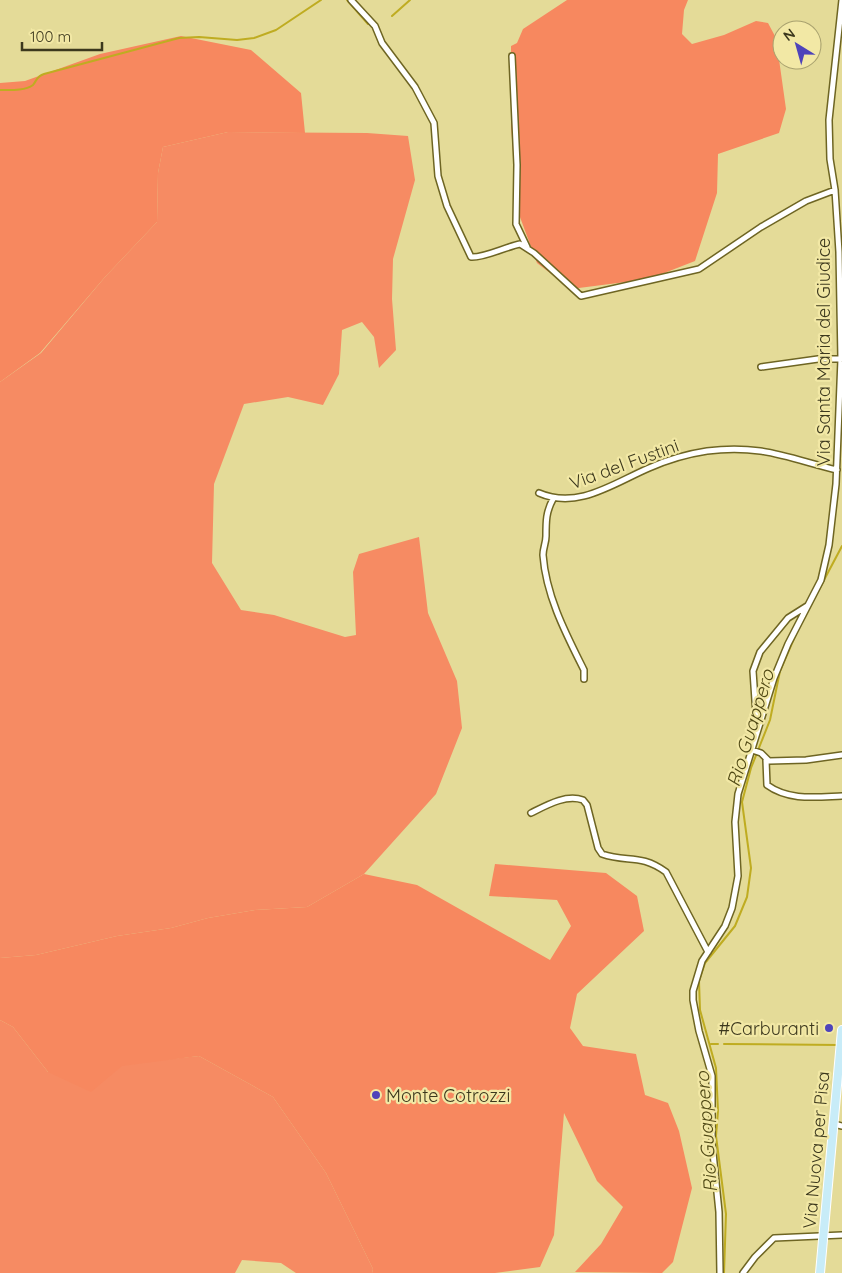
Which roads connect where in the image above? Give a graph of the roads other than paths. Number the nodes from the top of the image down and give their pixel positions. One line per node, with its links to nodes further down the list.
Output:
1 (351, 0): 5 (street)
2 (842, 0): 4 (street, Via Santa Maria del Giudice)
3 (512, 56): 5 (street)
4 (835, 190): 5 (street); 6 (street, Via Santa Maria del Giudice)
5 (529, 250)
6 (841, 359): 7 (street); 8 (street, Via Santa Maria del Giudice)
7 (761, 367)
8 (841, 410): 9 (street, Via Santa Maria del Giudice)
9 (837, 470): 11 (street, Via del Fustini); 12 (street, Via Santa Maria del Giudice)
10 (539, 492): 11 (street, Via del Fustini)
11 (553, 499): 13 (street)
12 (808, 606): 14 (street, Via Santa Maria del Giudice); 14 (street)
13 (584, 679)
14 (761, 722): 15 (street, Via Santa Maria del Giudice)
15 (753, 751): 17 (street); 20 (street, Via Santa Maria del Giudice)
16 (842, 755): 17 (street)
17 (766, 760): 18 (street)
18 (842, 796)
19 (531, 813): 20 (street)
20 (708, 952): 25 (street, Via Santa Maria del Giudice)
21 (842, 1030): 22 (main road, Via Nuova per Pisa)
22 (838, 1125): 24 (main road, Via Nuova per Pisa)
23 (842, 1235): 24 (street)
24 (824, 1236): 26 (street); 27 (main road, Via Nuova per Pisa)
25 (720, 1273)
26 (743, 1273)
27 (820, 1273)

